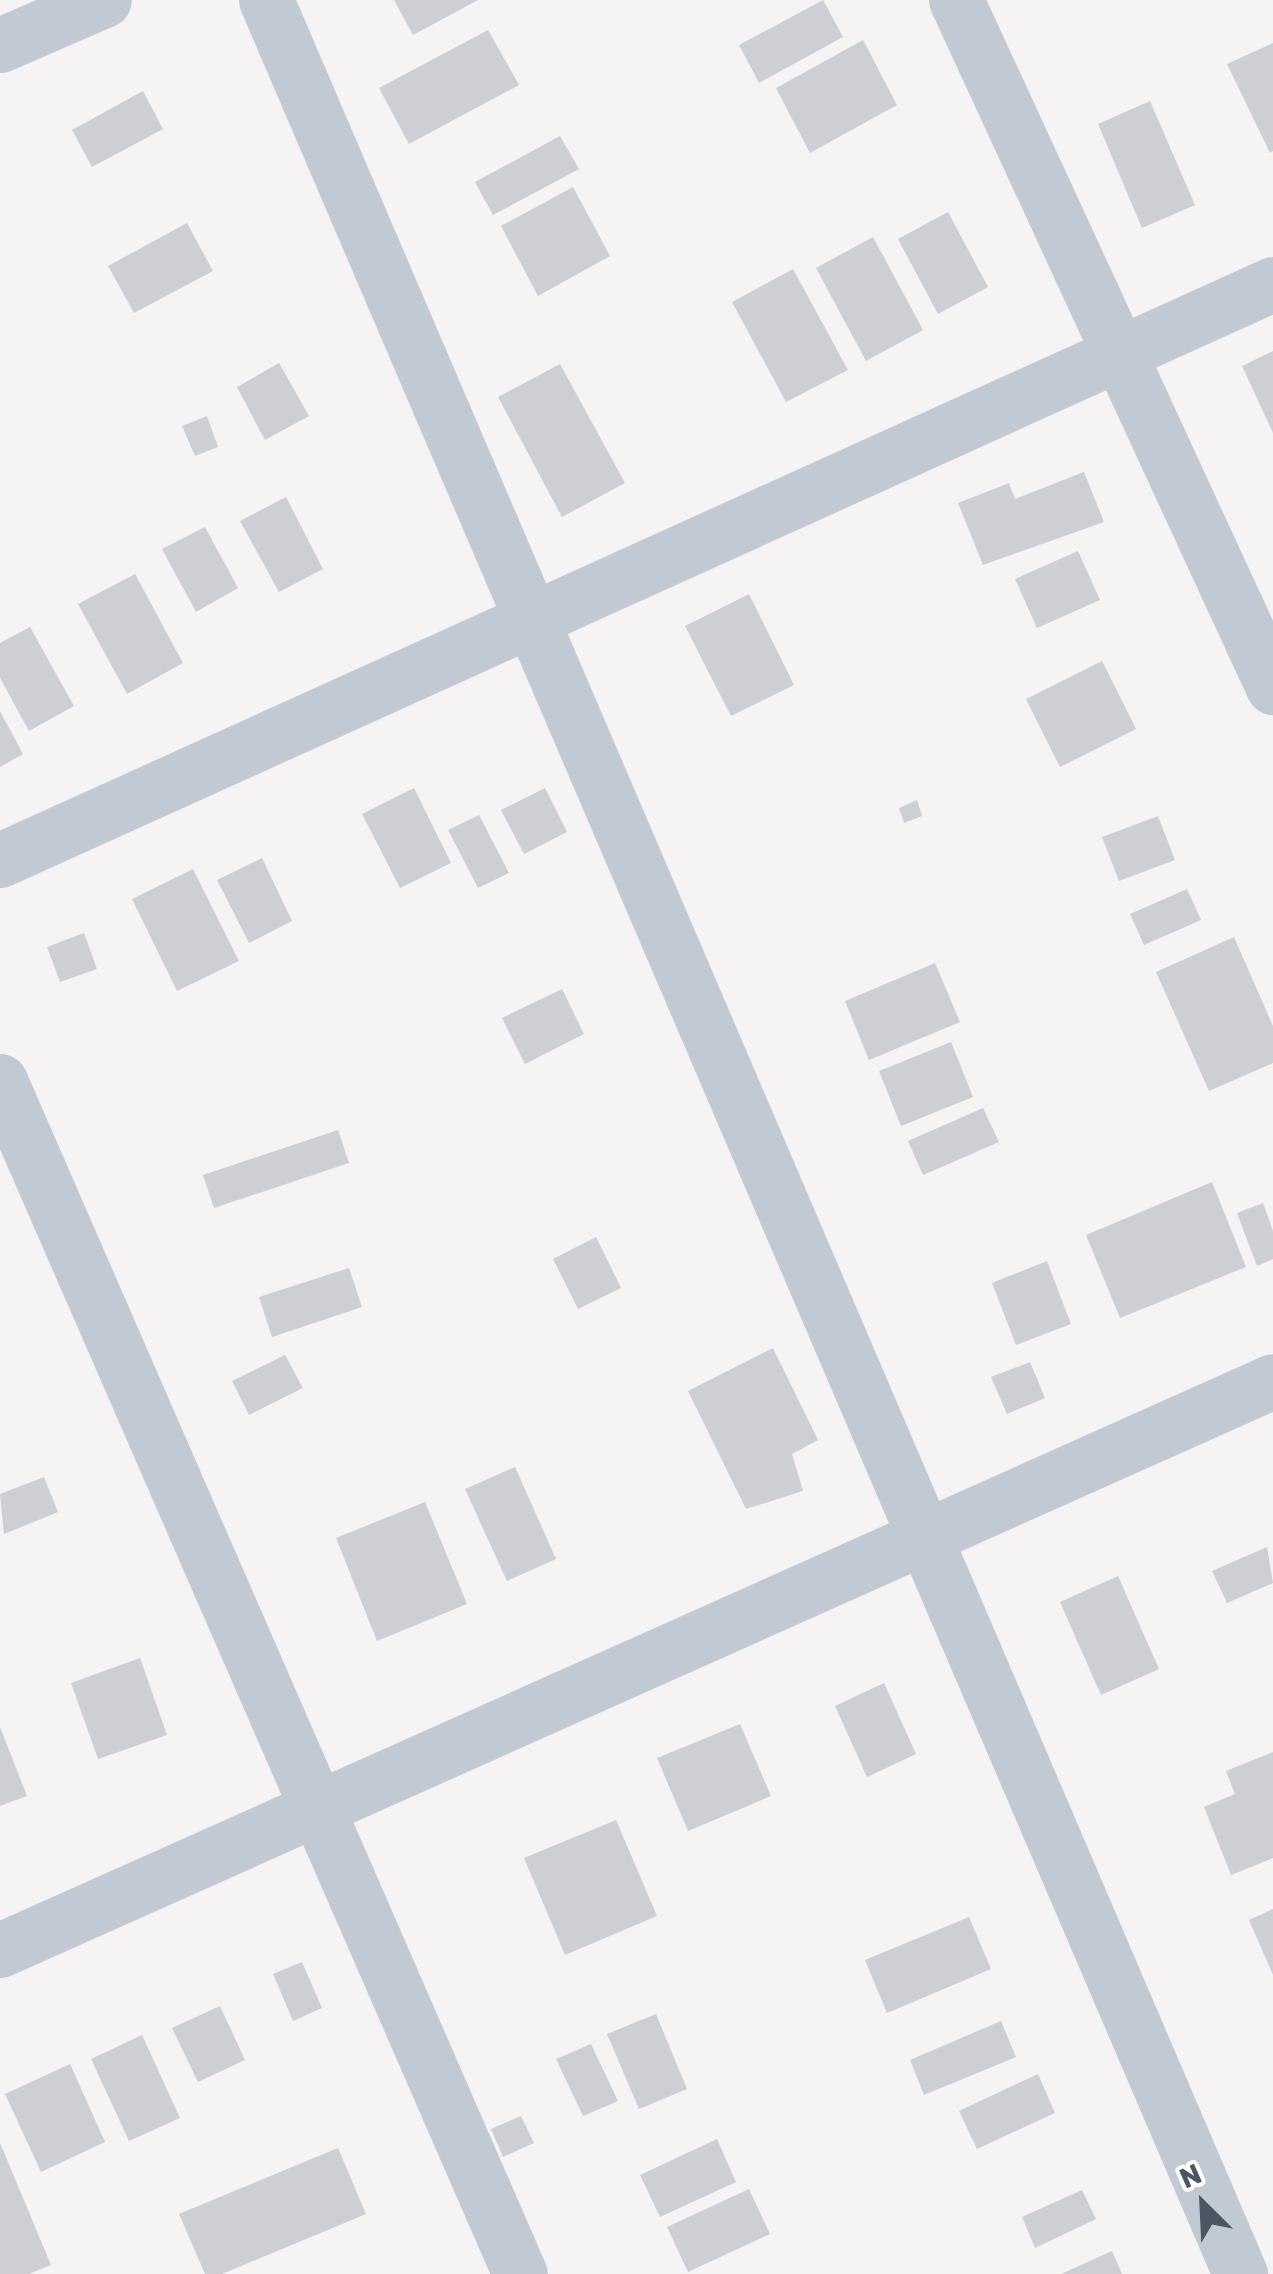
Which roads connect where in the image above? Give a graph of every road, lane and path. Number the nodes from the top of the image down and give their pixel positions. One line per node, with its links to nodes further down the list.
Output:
1 (104, 0): 4 (street)
2 (266, 0): 7 (street)
3 (956, 0): 6 (street)
4 (0, 44)
5 (1273, 284): 6 (street)
6 (1118, 353): 7 (street); 8 (street)
7 (532, 619): 9 (street); 12 (street)
8 (1273, 688)
9 (0, 860)
10 (0, 1081): 13 (street)
11 (1273, 1381): 12 (street)
12 (924, 1537): 13 (street); 16 (street)
13 (317, 1808): 14 (street); 15 (street)
14 (0, 1950)
15 (520, 2274)
16 (1240, 2274)

